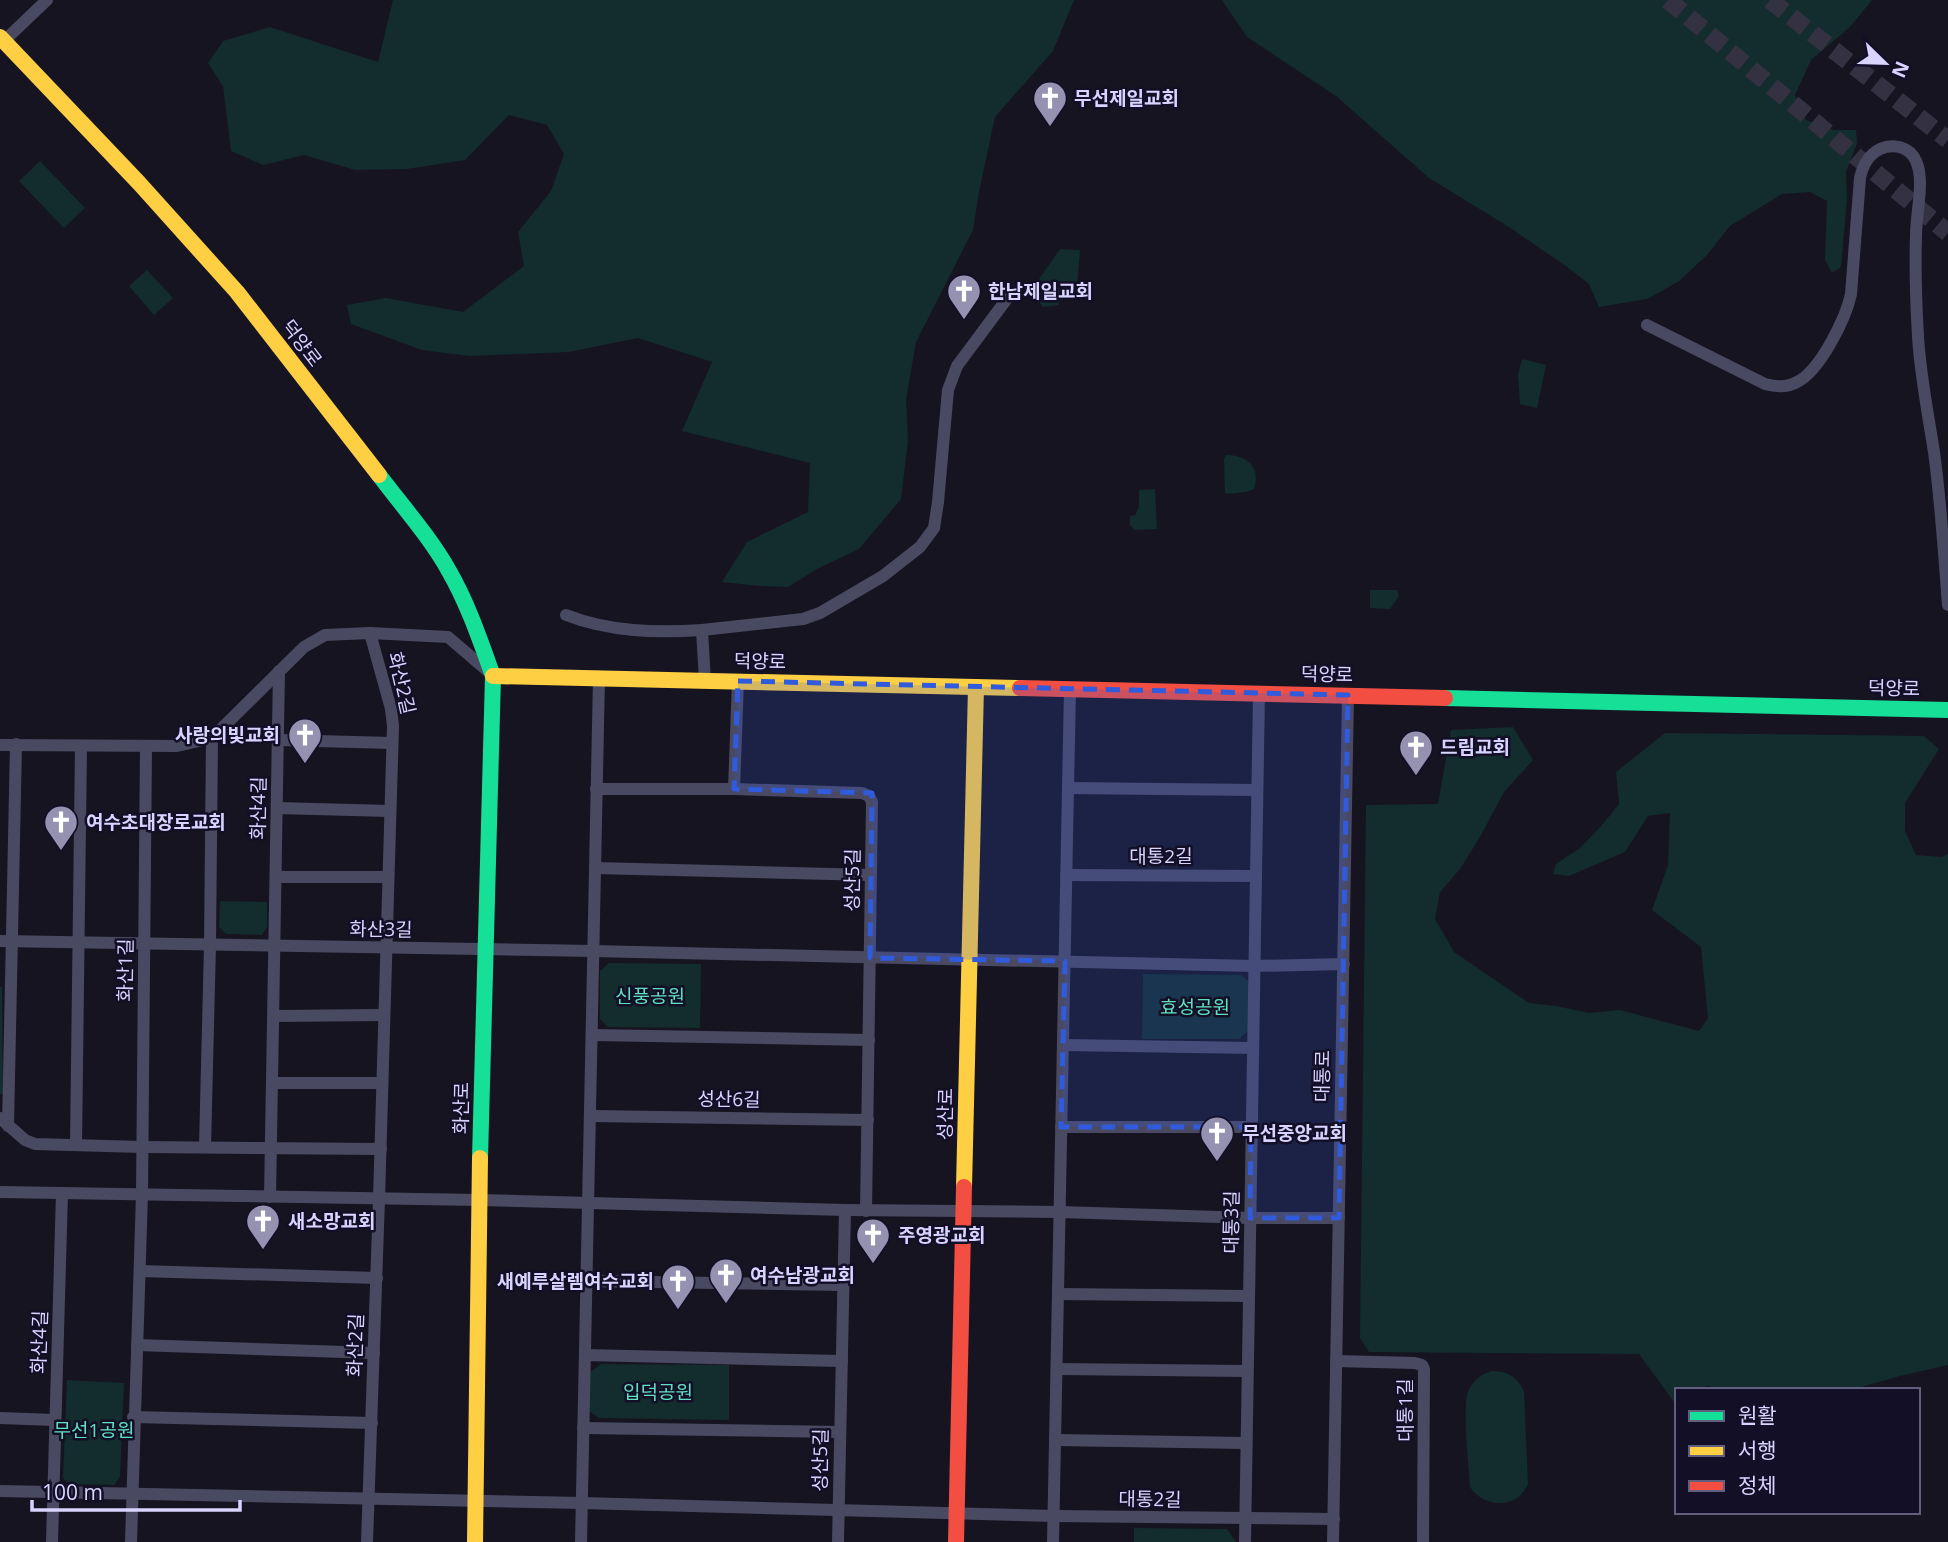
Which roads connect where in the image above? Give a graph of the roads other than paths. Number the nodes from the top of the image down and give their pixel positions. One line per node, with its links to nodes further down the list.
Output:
1 (47, 0): 2 (street)
2 (2, 39): 10 (street, 덕양로)
3 (1009, 296): 7 (street, 덕양로)
4 (1647, 325): 5 (street)
5 (1948, 605)
6 (566, 615): 7 (street, 덕양로)
7 (702, 630): 12 (street)
8 (370, 632): 9 (street); 10 (street); 21 (street, 화산2길)
9 (279, 671): 19 (street); 20 (street, 화산4길)
10 (493, 676): 11 (street, 덕양로); 46 (street, 화산로)
11 (599, 678): 12 (street, 덕양로); 27 (street)
12 (705, 681): 13 (street, 덕양로)
13 (738, 681): 14 (street, 덕양로); 28 (street)
14 (976, 687): 15 (street, 덕양로); 49 (street, 성산로)
15 (1070, 689): 16 (street, 덕양로); 26 (street)
16 (1259, 693): 17 (street, 덕양로); 29 (street, 대통3길)
17 (1348, 695): 18 (street, 덕양로); 51 (street, 대통로)
18 (1948, 710)
19 (212, 738): 25 (street); 43 (street)
20 (278, 740): 21 (street, 화산2길); 30 (street, 화산4길)
21 (392, 743): 31 (street, 화산2길)
22 (16, 744): 23 (street); 24 (street); 33 (street)
23 (0, 745)
24 (81, 746): 25 (street); 41 (street)
25 (146, 747): 42 (street, 화산1길)
26 (1068, 788): 29 (street); 36 (street)
27 (596, 789): 28 (street); 34 (street)
28 (734, 789): 35 (street, 성산5길)
29 (1257, 790): 37 (street, 대통3길)
30 (277, 808): 31 (street); 38 (street, 화산4길)
31 (390, 811): 39 (street, 화산2길)
32 (0, 846): 33 (street)
33 (14, 846): 40 (street)
34 (595, 868): 35 (street); 47 (street)
35 (871, 875): 48 (street, 성산5길)
36 (1066, 875): 37 (street, 대통2길); 50 (street)
37 (1256, 876): 52 (street, 대통3길)
38 (276, 877): 39 (street); 44 (street, 화산4길)
39 (388, 877): 45 (street, 화산2길)
40 (6, 941): 41 (street, 화산3길); 63 (street)
41 (79, 943): 42 (street, 화산3길); 66 (street)
42 (145, 945): 43 (street, 화산3길); 67 (street, 화산1길)
43 (210, 945): 44 (street, 화산3길); 68 (street)
44 (275, 946): 45 (street, 화산3길); 54 (street)
45 (386, 948): 46 (street, 화산3길); 53 (street, 화산2길)
46 (486, 950): 47 (street, 화산3길); 76 (street, 화산로)
47 (593, 951): 48 (street); 55 (street)
48 (870, 958): 49 (street); 56 (street, 성산5길)
49 (969, 960): 50 (street); 80 (street, 성산로)
50 (1065, 961): 52 (street); 57 (street)
51 (1343, 964): 52 (street); 83 (street, 대통로)
52 (1254, 966): 58 (street, 대통3길)
53 (384, 1015): 54 (street); 60 (street, 화산2길)
54 (274, 1016): 59 (street)
55 (592, 1035): 56 (street); 61 (street)
56 (869, 1040): 62 (street, 성산5길)
57 (1063, 1045): 58 (street); 64 (street)
58 (1253, 1048): 65 (street, 대통3길)
59 (272, 1083): 60 (street); 69 (street)
60 (382, 1083): 70 (street, 화산2길)
61 (590, 1116): 62 (street, 성산6길); 77 (street)
62 (868, 1120): 79 (street, 성산5길)
63 (4, 1122): 66 (street)
64 (1061, 1127): 65 (street); 81 (street)
65 (1251, 1127): 82 (street, 대통3길)
66 (76, 1145): 67 (street)
67 (142, 1147): 68 (street); 73 (street, 화산1길)
68 (205, 1147): 69 (street)
69 (271, 1148): 70 (street); 74 (street)
70 (381, 1149): 75 (street, 화산2길)
71 (0, 1192): 72 (street)
72 (62, 1193): 73 (street); 99 (street, 화산4길)
73 (142, 1194): 74 (street); 84 (street, 화산1길)
74 (270, 1197): 75 (street)
75 (379, 1199): 76 (street); 85 (street, 화산2길)
76 (479, 1200): 77 (street); 109 (street, 화산로)
77 (588, 1203): 78 (street); 86 (street)
78 (845, 1210): 79 (street); 87 (street, 성산5길)
79 (866, 1211): 80 (street)
80 (964, 1211): 81 (street); 112 (street, 성산로)
81 (1060, 1212): 82 (street); 88 (street)
82 (1250, 1217): 83 (street); 89 (street, 대통3길)
83 (1339, 1218): 94 (street, 대통로)
84 (140, 1271): 85 (street); 90 (street, 화산1길)
85 (377, 1278): 91 (street, 화산2길)
86 (586, 1281): 87 (street); 92 (street)
87 (844, 1285): 93 (street, 성산5길)
88 (1058, 1294): 89 (street); 95 (street)
89 (1249, 1296): 96 (street, 대통3길)
90 (137, 1345): 91 (street); 97 (street, 화산1길)
91 (374, 1353): 100 (street, 화산2길)
92 (585, 1355): 93 (street); 101 (street)
93 (842, 1361): 102 (street, 성산5길)
94 (1336, 1361): 115 (street, 대통로); 126 (street, 대통1길)
95 (1057, 1369): 96 (street); 103 (street)
96 (1247, 1371): 104 (street, 대통3길)
97 (134, 1417): 100 (street); 107 (street, 화산1길)
98 (0, 1418): 99 (street)
99 (55, 1420): 106 (street, 화산4길)
100 (372, 1423): 108 (street, 화산2길)
101 (583, 1428): 102 (street); 110 (street)
102 (840, 1432): 111 (street, 성산5길)
103 (1055, 1440): 104 (street); 113 (street)
104 (1246, 1443): 114 (street, 대통3길)
105 (0, 1491): 106 (street)
106 (53, 1492): 107 (street); 116 (street, 화산4길)
107 (131, 1494): 108 (street); 117 (street, 화산1길)
108 (369, 1499): 109 (street); 118 (street, 화산2길)
109 (476, 1502): 110 (street); 119 (street, 화산로)
110 (582, 1503): 111 (street); 120 (street)
111 (838, 1511): 112 (street, 대통2길); 121 (street, 성산5길)
112 (957, 1513): 113 (street, 대통2길); 122 (street, 성산로)
113 (1054, 1516): 114 (street, 대통2길); 123 (street)
114 (1245, 1520): 115 (street, 대통2길); 124 (street, 대통3길)
115 (1334, 1520): 125 (street, 대통로)
116 (52, 1542)
117 (131, 1542)
118 (367, 1542)
119 (475, 1542)
120 (581, 1542)
121 (838, 1542)
122 (956, 1542)
123 (1053, 1542)
124 (1245, 1542)
125 (1333, 1542)
126 (1423, 1542)

